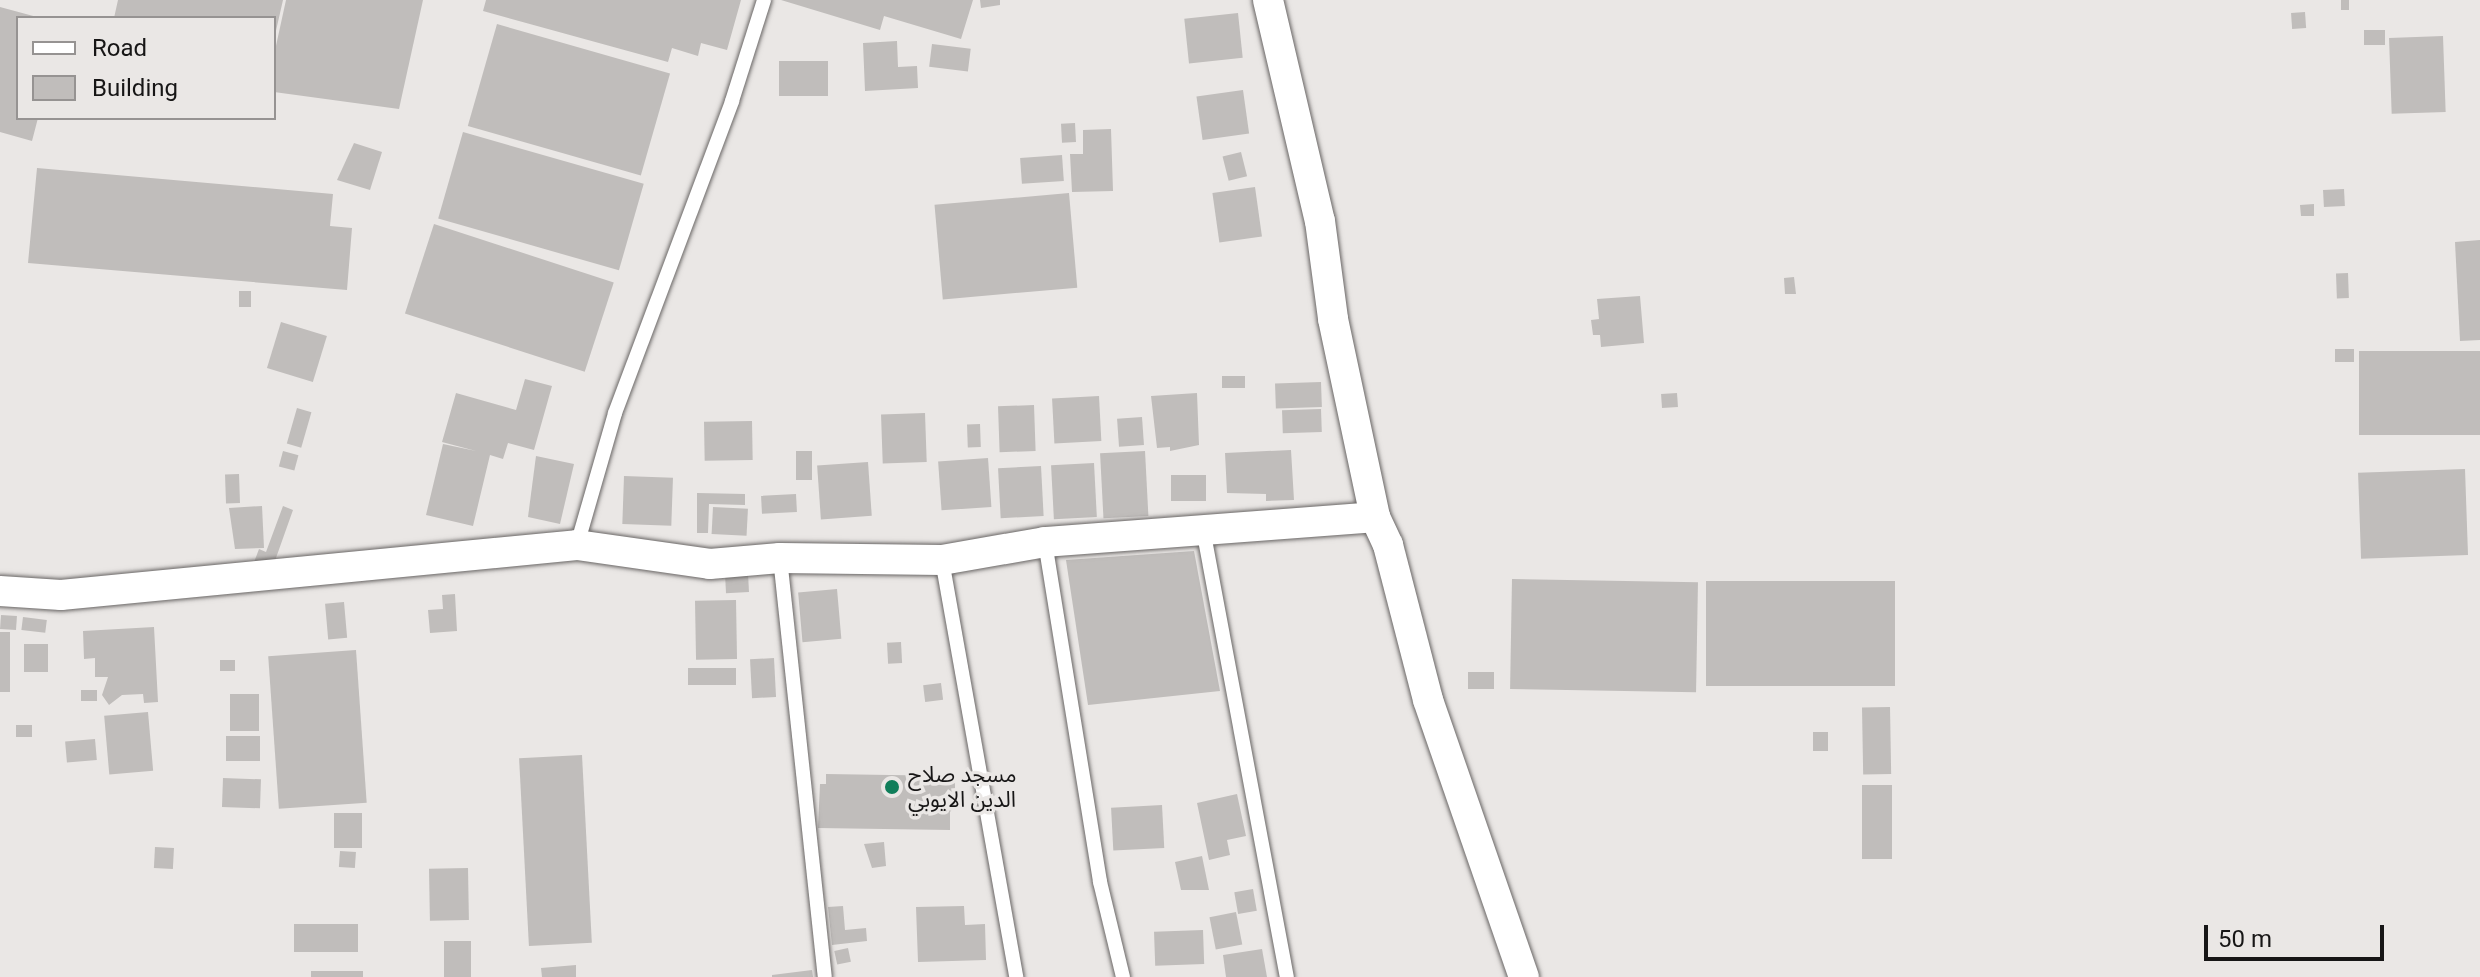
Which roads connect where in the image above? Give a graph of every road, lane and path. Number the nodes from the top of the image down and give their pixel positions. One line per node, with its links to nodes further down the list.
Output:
1 (764, 0): 6 (lane)
2 (1268, 0): 3 (street)
3 (1375, 517): 4 (street); 14 (street)
4 (1203, 528): 5 (street); 13 (lane)
5 (1045, 542): 8 (street); 12 (lane)
6 (577, 545): 7 (street); 9 (street)
7 (780, 558): 8 (street); 10 (lane)
8 (942, 560): 11 (lane)
9 (0, 591)
10 (825, 977)
11 (1016, 977)
12 (1123, 977)
13 (1287, 977)
14 (1524, 977)

